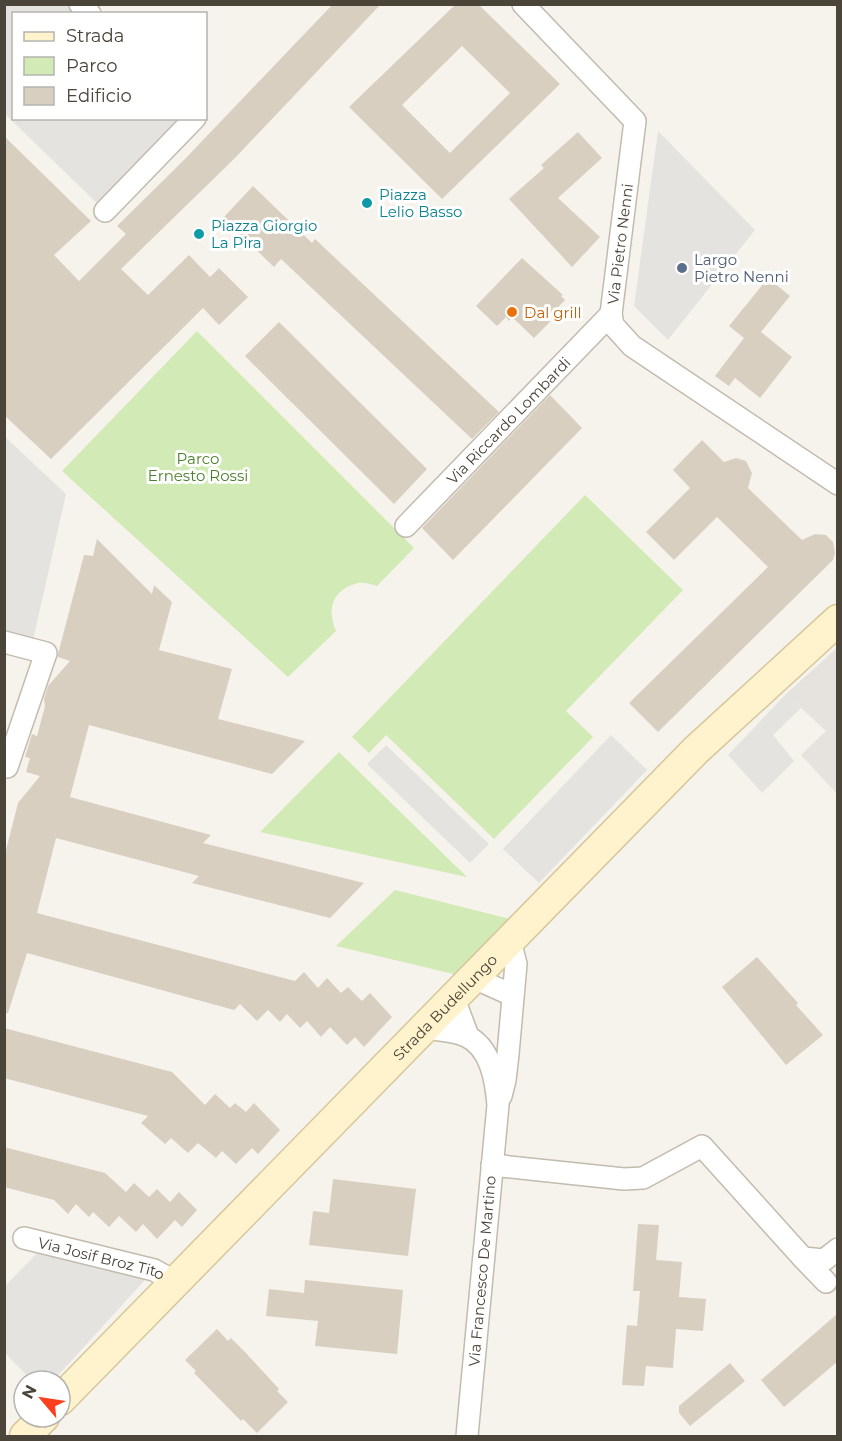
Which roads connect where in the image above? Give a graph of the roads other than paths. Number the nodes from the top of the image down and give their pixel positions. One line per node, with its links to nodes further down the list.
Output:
1 (523, 4): 4 (street, Via Pietro Nenni)
2 (193, 120): 3 (street)
3 (105, 211)
4 (611, 314): 5 (street, Via Pietro Nenni); 6 (street, Via Riccardo Lombardi)
5 (837, 484)
6 (406, 526)
7 (837, 620): 10 (street, Strada Budellungo)
8 (4, 642): 9 (street)
9 (7, 767)
10 (510, 941): 11 (street, Strada Budellungo); 12 (street, Via Francesco De Martino)
11 (464, 988): 12 (street); 13 (street, Strada Budellungo); 14 (street, Via Francesco De Martino)
12 (512, 994): 15 (street, Via Francesco De Martino)
13 (424, 1028): 14 (street); 21 (street, Strada Budellungo)
14 (468, 1036): 15 (street, Via Francesco De Martino)
15 (498, 1105): 16 (street, Via Francesco De Martino)
16 (492, 1165): 19 (street); 23 (street, Via Francesco De Martino)
17 (24, 1238): 21 (street, Via Josif Broz Tito)
18 (837, 1249): 19 (street)
19 (803, 1258): 20 (street)
20 (826, 1282)
21 (173, 1285): 22 (street, Strada Budellungo)
22 (72, 1388)
23 (467, 1437)

